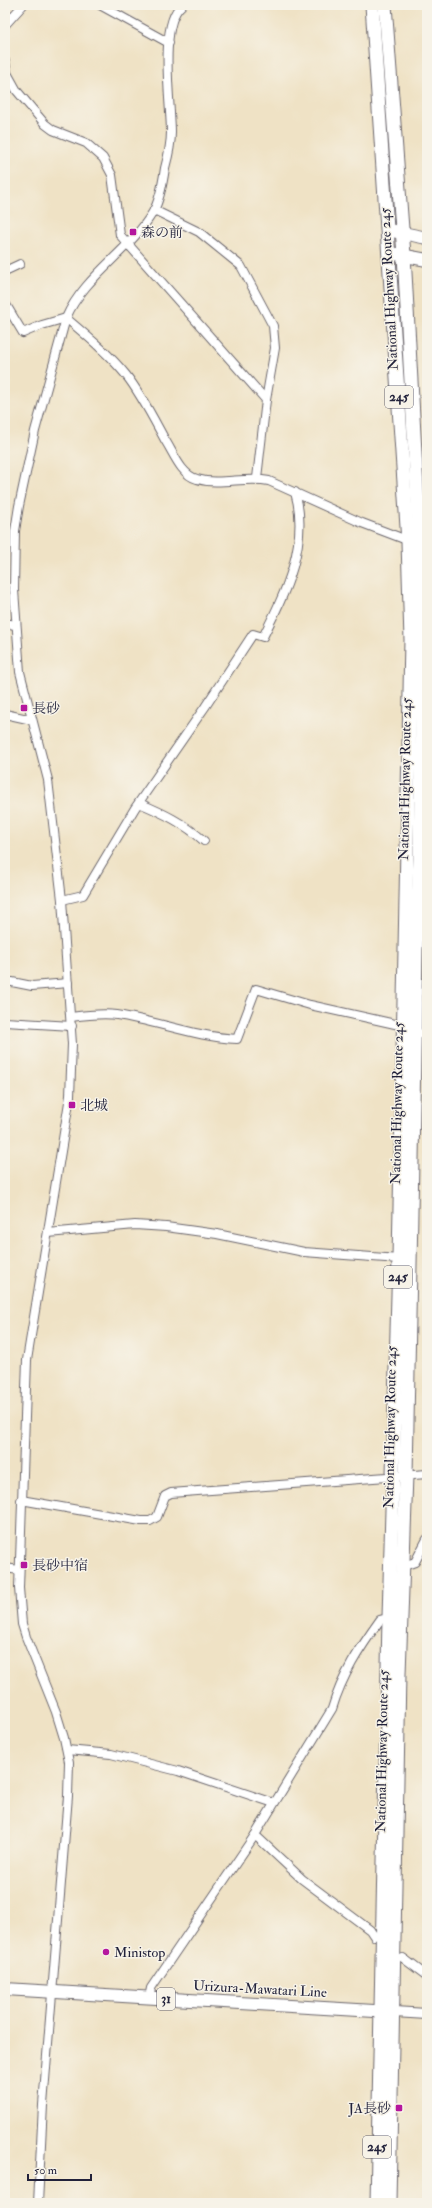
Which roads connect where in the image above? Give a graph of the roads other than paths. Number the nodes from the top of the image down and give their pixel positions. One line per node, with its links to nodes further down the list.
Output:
1 (23, 5): 6 (street)
2 (100, 5): 7 (street)
3 (182, 5): 7 (street)
4 (372, 5): 10 (highway, National Highway Route 245 / 245)
5 (385, 5): 11 (highway, National Highway Route 245 / 245)
6 (5, 25)
7 (169, 43): 9 (street)
8 (5, 61): 13 (street)
9 (154, 210): 13 (street); 21 (street)
10 (388, 230): 11 (main road); 14 (highway, National Highway Route 245 / 245)
11 (402, 233): 12 (main road); 15 (highway, National Highway Route 245 / 245)
12 (427, 238)
13 (128, 243): 20 (street); 21 (street)
14 (390, 253): 15 (main road); 24 (highway, National Highway Route 245 / 245)
15 (404, 255): 16 (main road); 24 (highway, National Highway Route 245 / 245)
16 (427, 260)
17 (20, 264): 18 (street)
18 (5, 271)
19 (5, 303): 20 (street)
20 (66, 318): 22 (street); 26 (street)
21 (266, 400): 22 (street)
22 (257, 478): 23 (street)
23 (294, 492): 24 (street); 29 (street)
24 (414, 542): 37 (highway, National Highway Route 245 / 245)
25 (5, 623): 26 (street)
26 (15, 624): 28 (street)
27 (5, 714): 28 (street)
28 (32, 720): 31 (street)
29 (139, 803): 30 (street); 31 (street)
30 (204, 840)
31 (62, 900): 33 (street)
32 (12, 982): 33 (street)
33 (68, 983): 34 (street)
34 (71, 1017): 36 (street); 37 (street)
35 (5, 1022): 36 (street)
36 (72, 1026): 38 (street)
37 (415, 1031): 39 (highway, National Highway Route 245 / 245); 41 (highway, National Highway Route 245 / 245)
38 (48, 1233): 39 (street); 43 (street)
39 (399, 1259): 42 (highway, National Highway Route 245 / 245)
40 (427, 1474): 41 (street)
41 (406, 1476): 42 (street); 45 (highway, National Highway Route 245 / 245)
42 (392, 1477): 43 (street); 48 (highway, National Highway Route 245 / 245)
43 (21, 1500): 47 (street)
44 (427, 1539): 45 (street)
45 (404, 1566): 59 (highway, National Highway Route 245 / 245)
46 (5, 1568): 47 (street)
47 (19, 1570): 49 (street)
48 (389, 1618): 50 (street); 58 (highway, National Highway Route 245 / 245)
49 (67, 1750): 50 (street); 56 (street)
50 (274, 1803): 51 (street)
51 (256, 1835): 52 (street); 57 (street)
52 (374, 1936)
53 (403, 1958): 54 (street)
54 (427, 1976)
55 (5, 1989): 56 (main road, Urizura-Mawatari Line / 31)
56 (52, 1992): 57 (main road, Urizura-Mawatari Line / 31); 61 (street)
57 (149, 1998): 58 (main road, Urizura-Mawatari Line / 31)
58 (380, 2011): 59 (main road, Urizura-Mawatari Line / 31); 62 (highway, National Highway Route 245 / 245)
59 (394, 2012): 60 (street); 63 (highway, National Highway Route 245 / 245)
60 (427, 2014)
61 (38, 2203)
62 (377, 2203)
63 (389, 2203)

